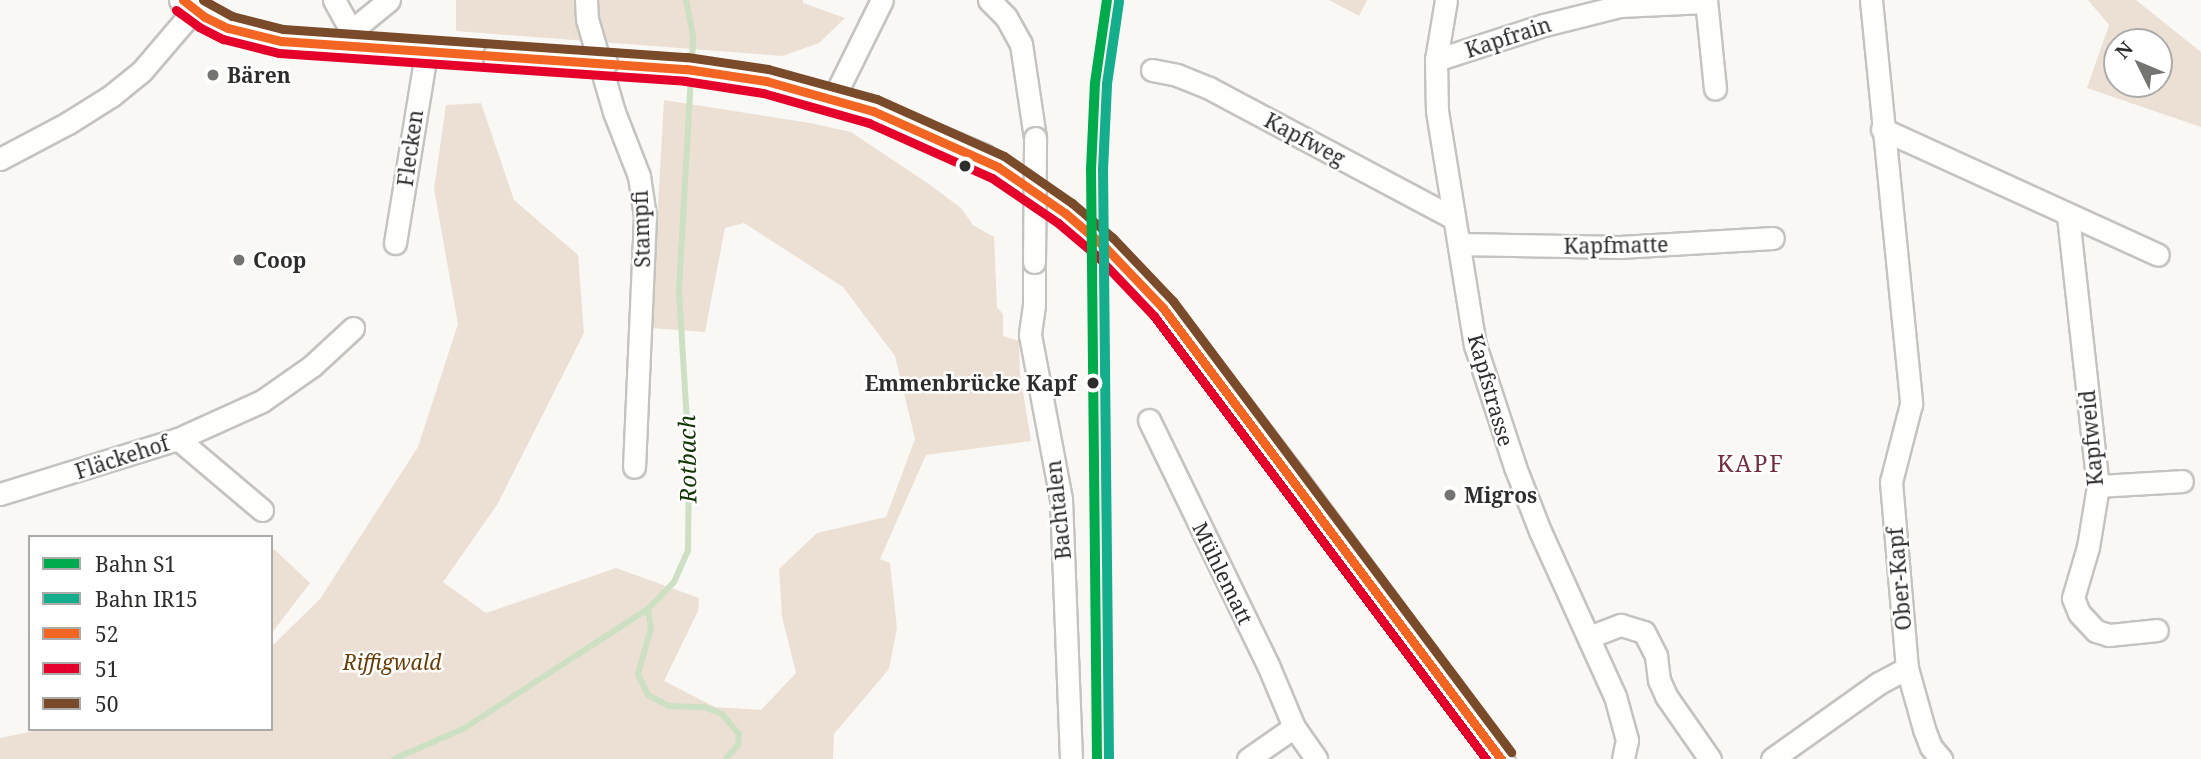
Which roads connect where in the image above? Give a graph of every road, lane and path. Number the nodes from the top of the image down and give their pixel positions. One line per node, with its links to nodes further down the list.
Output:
1 (334, 0): 10 (street)
2 (389, 0): 10 (street)
3 (586, 0): 27 (street, Stampfi)
4 (882, 0): 15 (street)
5 (989, 0): 36 (street, Bachtalen, bridge)
6 (1446, 0): 12 (street, Kapfstrasse)
7 (1871, 0): 16 (street)
8 (1706, 1): 12 (street, Kapfrain); 14 (street, Kapfrain)
9 (188, 5): 10 (main road); 17 (street)
10 (349, 38): 11 (main road)
11 (437, 54): 15 (main road, bridge); 21 (street, Flecken)
12 (1436, 60): 19 (street, Kapfstrasse)
13 (1152, 70): 19 (street, Kapfweg)
14 (1715, 89)
15 (833, 99): 39 (main road)
16 (1882, 129): 18 (street); 34 (street, Ober-Kapf)
17 (0, 159)
18 (2068, 216): 23 (street); 29 (street, Kapfweid)
19 (1454, 218): 22 (street, Kapfstrasse)
20 (1773, 238): 22 (street, Kapfmatte)
21 (395, 243)
22 (1460, 244): 33 (street, Kapfstrasse)
23 (2158, 255)
24 (353, 328): 26 (street)
25 (1149, 420): 35 (street, Mühlematt)
26 (178, 439): 30 (street, Fläckehof); 31 (street, Fläckehof)
27 (634, 467)
28 (2182, 481): 29 (street)
29 (2098, 486): 32 (street, Kapfweid)
30 (0, 494)
31 (262, 510)
32 (2157, 630)
33 (1589, 637): 40 (street, Kapfstrasse); 41 (street)
34 (1907, 668): 42 (street); 43 (street, Ober-Kapf)
35 (1294, 727): 37 (street); 38 (street, Mühlematt)
36 (1071, 759)
37 (1248, 759)
38 (1317, 759)
39 (1501, 759)
40 (1623, 759)
41 (1710, 759)
42 (1772, 759)
43 (1941, 759)

